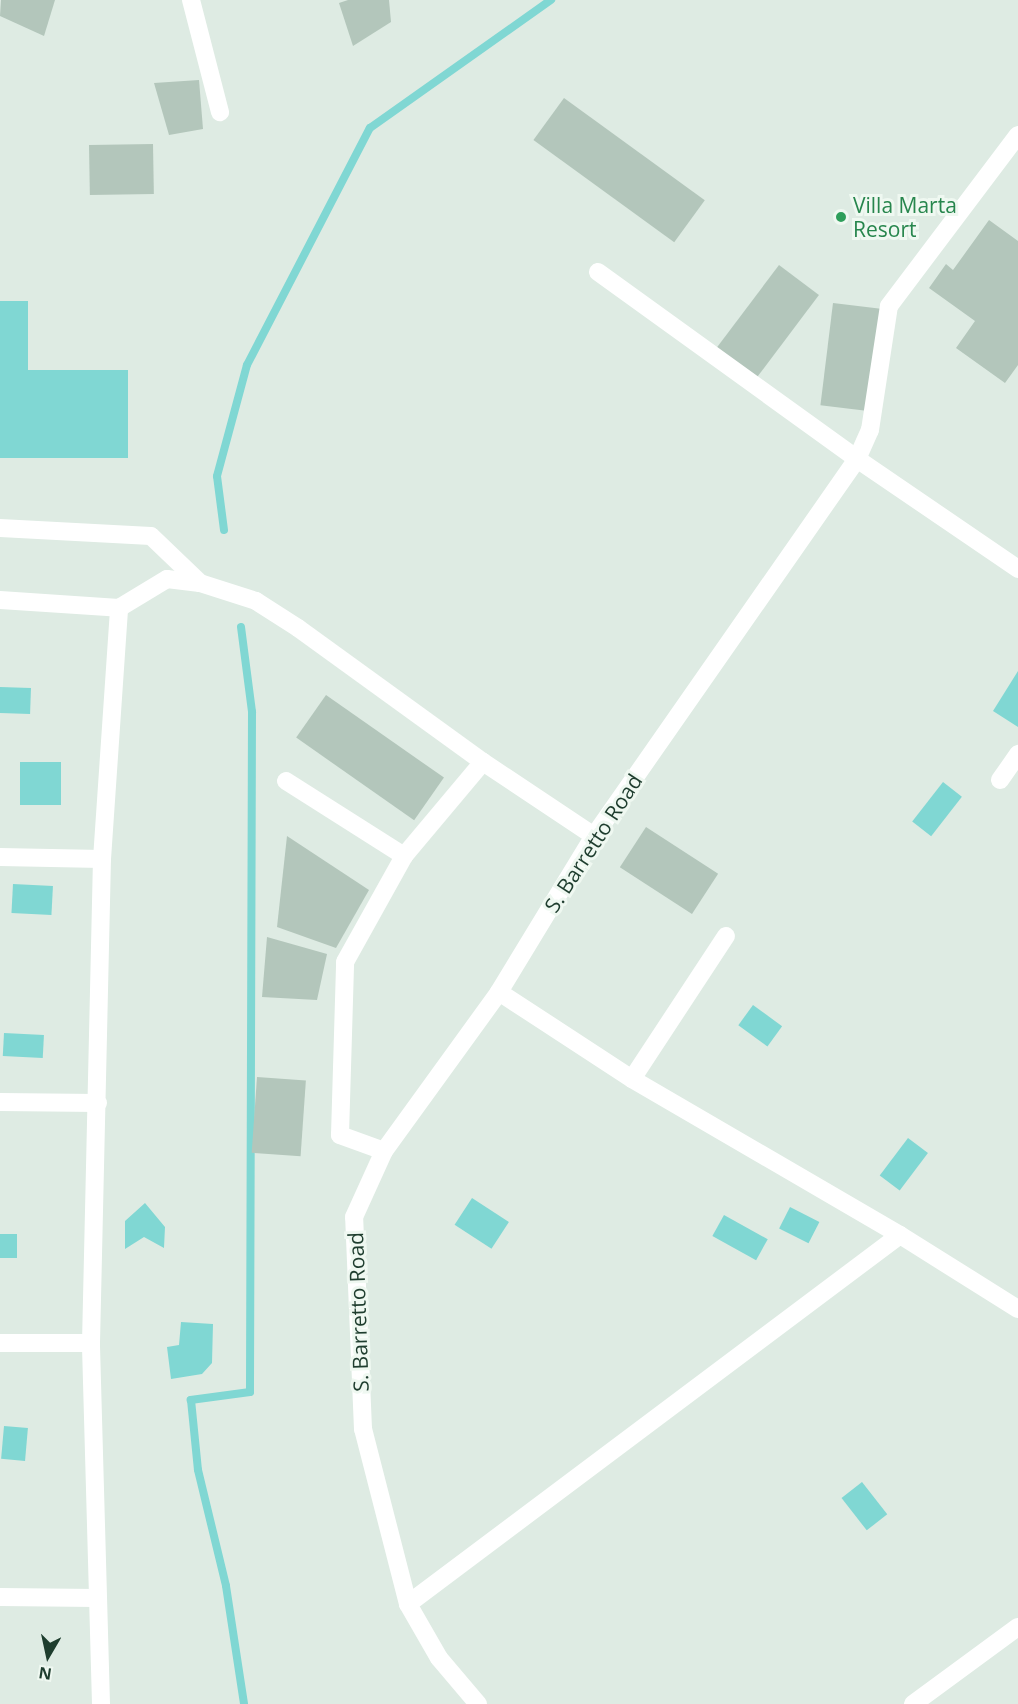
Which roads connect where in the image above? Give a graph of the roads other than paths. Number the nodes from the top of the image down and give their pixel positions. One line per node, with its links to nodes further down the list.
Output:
1 (191, 0): 2 (street)
2 (220, 112)
3 (1018, 135): 5 (street, S. Barretto Road)
4 (598, 272): 5 (street)
5 (857, 459): 7 (street); 15 (street, S. Barretto Road)
6 (0, 528): 8 (street)
7 (1018, 569)
8 (200, 583): 10 (street); 12 (street)
9 (0, 600): 10 (street)
10 (119, 608): 18 (street)
11 (1018, 754): 13 (street)
12 (483, 762): 15 (street); 16 (street)
13 (1000, 780)
14 (286, 781): 16 (street)
15 (594, 836): 20 (street, S. Barretto Road)
16 (404, 856): 24 (street)
17 (0, 857): 18 (street)
18 (102, 859): 23 (street)
19 (726, 936): 21 (street)
20 (499, 992): 21 (street); 24 (street, S. Barretto Road)
21 (632, 1079): 25 (street)
22 (0, 1102): 23 (street)
23 (98, 1103): 28 (street)
24 (384, 1151): 31 (street, S. Barretto Road)
25 (900, 1235): 26 (street); 31 (street)
26 (1018, 1307)
27 (0, 1343): 28 (street)
28 (91, 1343): 30 (street)
29 (0, 1597): 30 (street)
30 (97, 1598): 33 (street)
31 (408, 1604): 34 (street, S. Barretto Road)
32 (1018, 1627): 35 (street)
33 (100, 1704)
34 (478, 1704)
35 (913, 1704)

